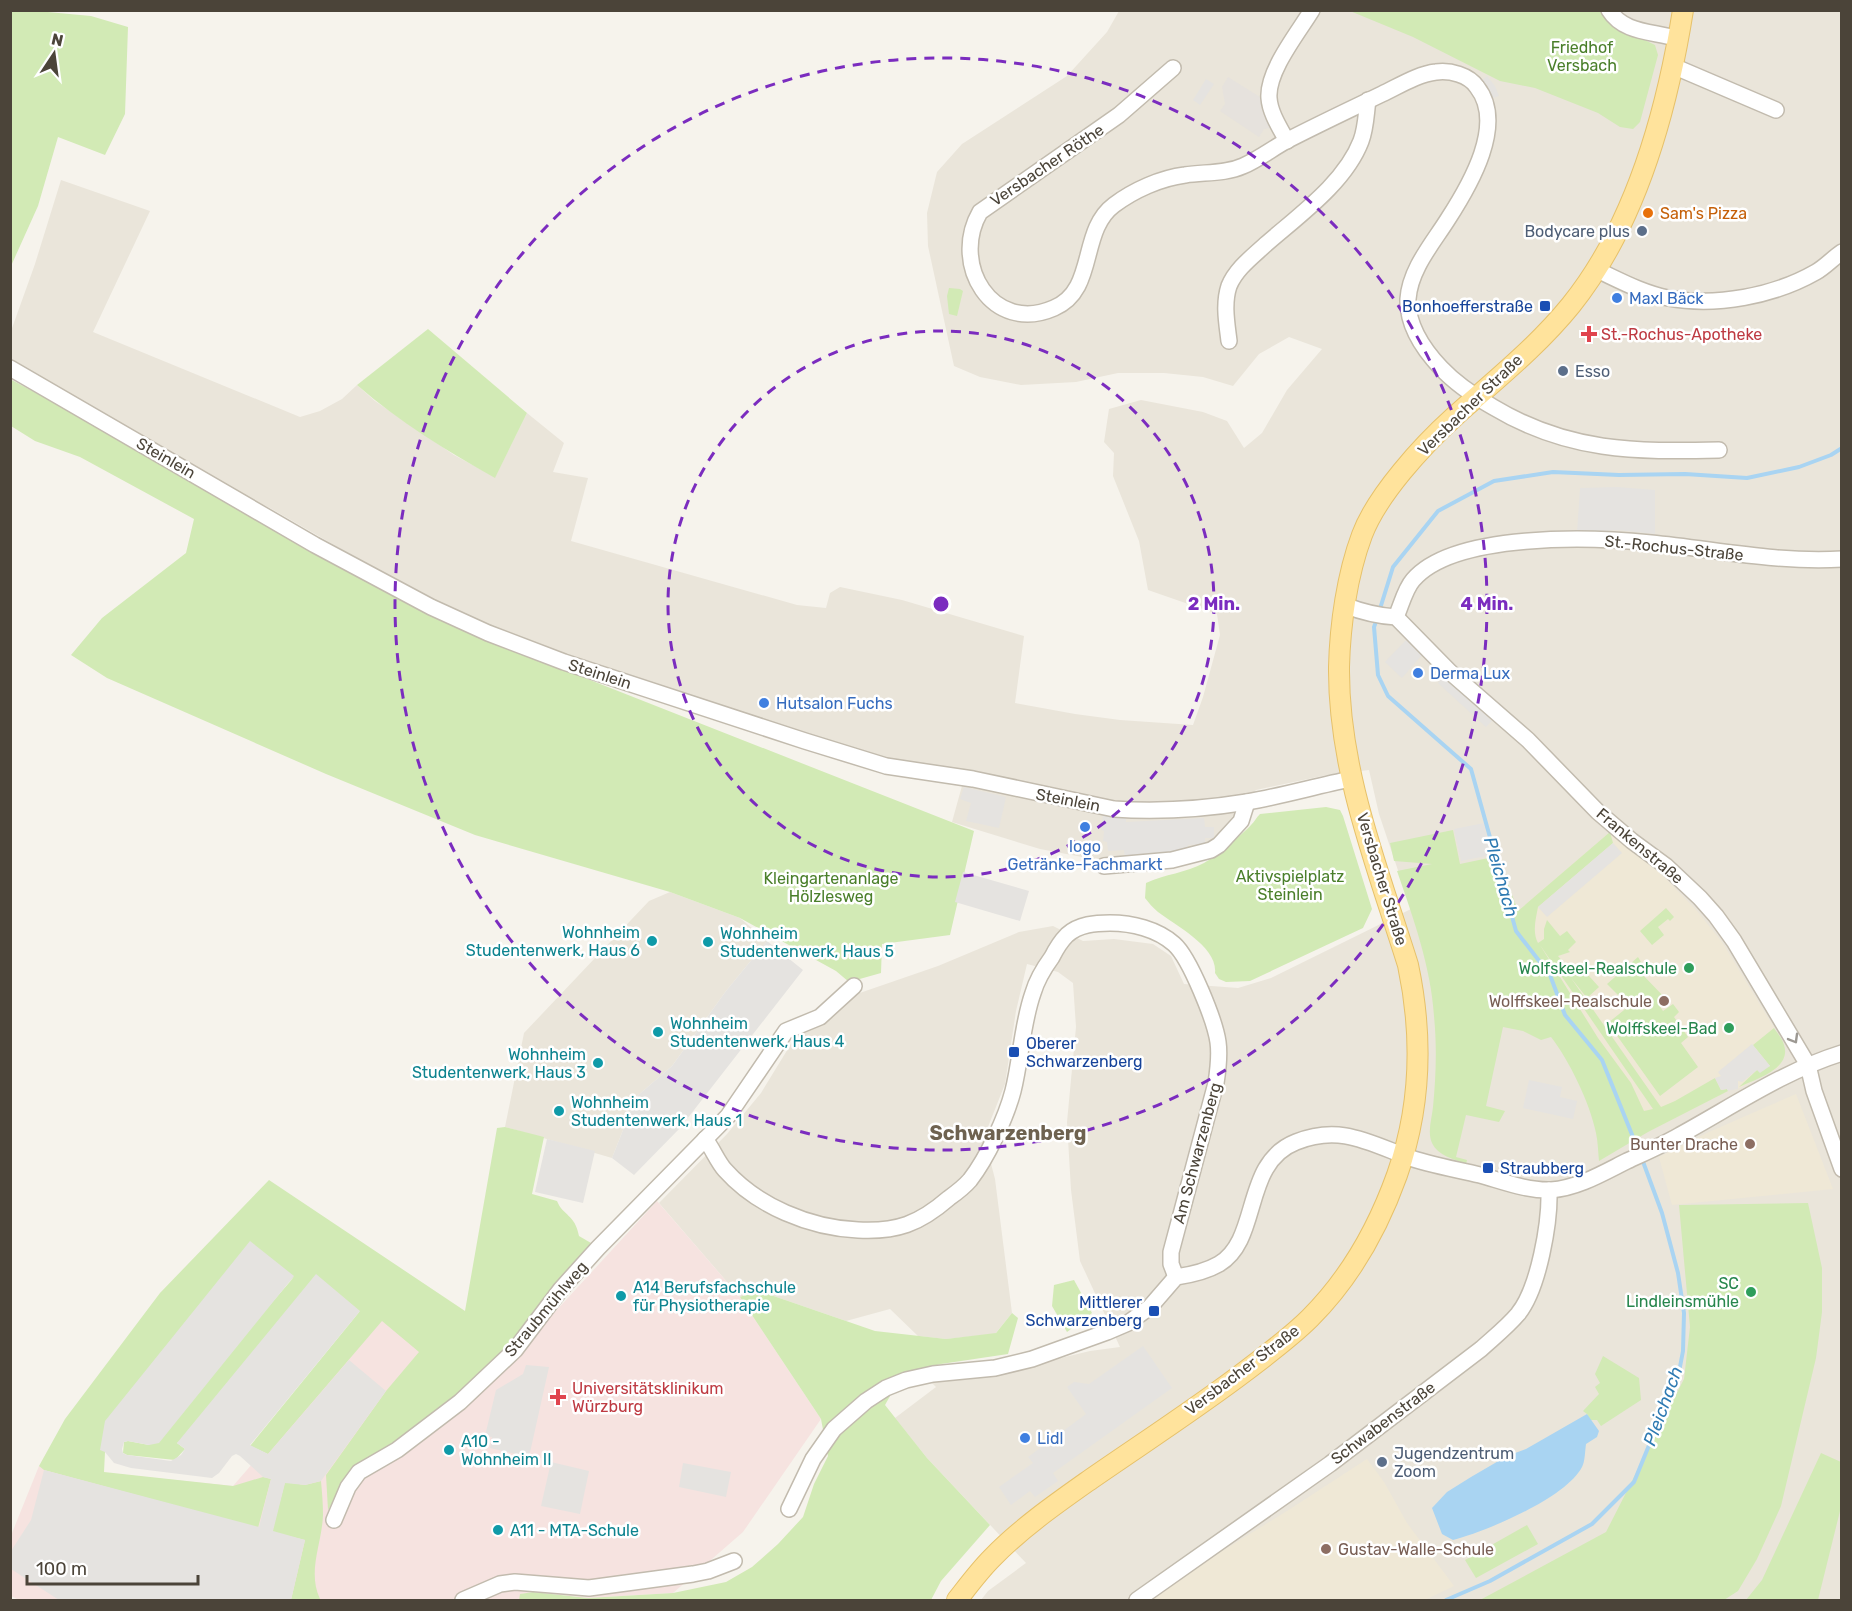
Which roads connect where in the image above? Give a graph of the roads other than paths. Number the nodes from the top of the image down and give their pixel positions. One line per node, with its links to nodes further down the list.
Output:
1 (1312, 10): 9 (street)
2 (1609, 10): 4 (street)
3 (1683, 10): 4 (main road, Versbacher Straße)
4 (1678, 39): 5 (main road, Versbacher Straße)
5 (1673, 66): 8 (street); 11 (main road, Versbacher Straße)
6 (1173, 68): 9 (street, Versbacher Röthe)
7 (1368, 100): 9 (street, Versbacher Röthe); 12 (street); 14 (street, Versbacher Röthe)
8 (1776, 110)
9 (1287, 141)
10 (1842, 252): 11 (street)
11 (1595, 269): 14 (main road, Versbacher Straße)
12 (1229, 341)
13 (10, 368): 20 (street, Steinlein)
14 (1477, 397): 15 (street, Versbacher Röthe); 17 (main road, Versbacher Straße)
15 (1719, 450)
16 (1842, 559): 18 (street, St.-Rochus-Straße)
17 (1344, 604): 18 (street); 19 (main road, Versbacher Straße)
18 (1388, 617): 24 (street, Frankenstraße, one-way to 24)
19 (1351, 779): 20 (street, Steinlein); 26 (main road, Versbacher Straße)
20 (1247, 802): 21 (street)
21 (1104, 866)
22 (854, 986): 25 (street)
23 (1842, 1053): 24 (street)
24 (1808, 1065): 27 (street, Frankenstraße); 28 (street)
25 (705, 1139): 29 (street, Am Schwarzenberg); 31 (street, Straubmühlweg)
26 (1404, 1156): 28 (street); 29 (street); 34 (main road, Versbacher Straße)
27 (1842, 1169)
28 (1549, 1190): 35 (street, Schwabenstraße)
29 (1176, 1277): 30 (street)
30 (789, 1509)
31 (334, 1520)
32 (734, 1561): 33 (street)
33 (463, 1600)
34 (957, 1600)
35 (1137, 1600)

